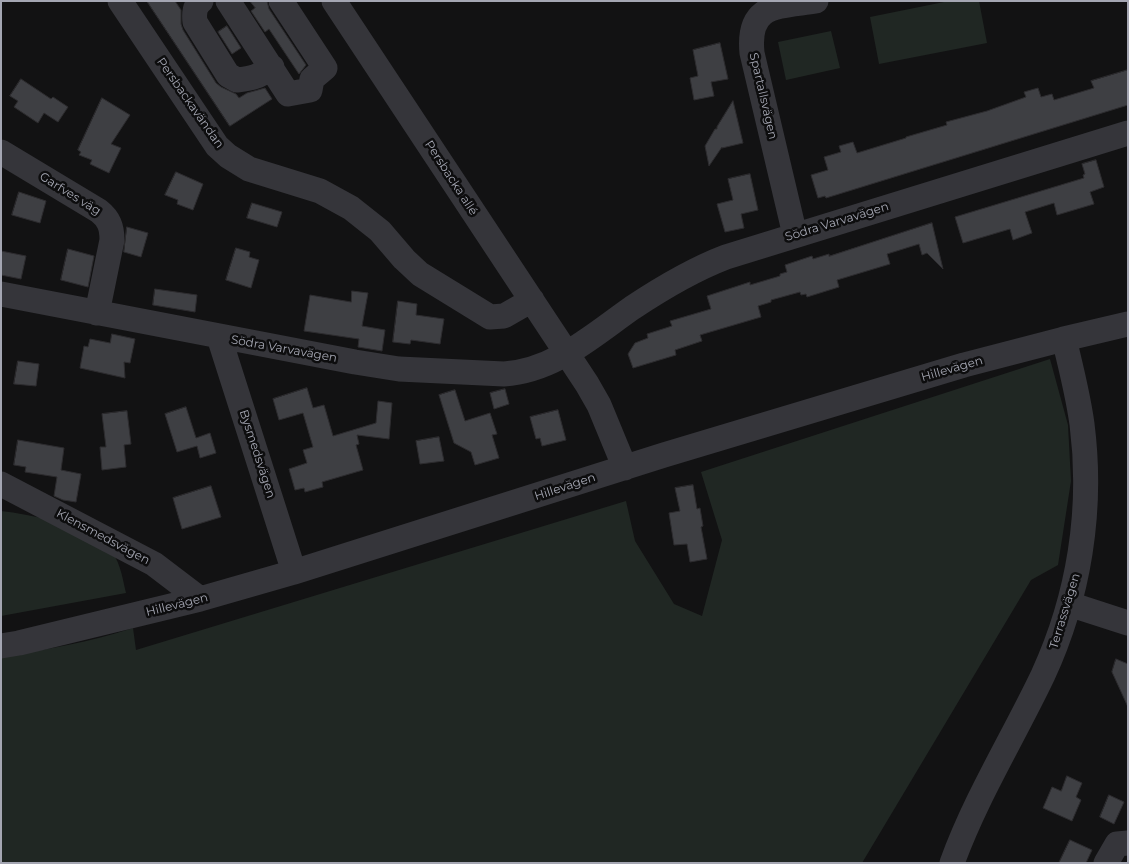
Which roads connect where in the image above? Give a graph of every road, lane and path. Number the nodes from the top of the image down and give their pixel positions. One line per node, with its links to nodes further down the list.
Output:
1 (120, 1): 12 (street, Persbackavändan)
2 (201, 1): 7 (street)
3 (228, 1): 7 (street)
4 (282, 1): 7 (street)
5 (334, 1): 12 (street, Persbacka allé)
6 (816, 1): 10 (street, Spartallsvägen)
7 (272, 68)
8 (1128, 133): 10 (street, Södra Varvavägen)
9 (1, 152): 13 (street, Garfves väg)
10 (795, 235): 17 (street, Södra Varvavägen)
11 (1, 294): 13 (street, Södra Varvavägen)
12 (532, 300): 17 (street, Persbacka allé)
13 (96, 313): 15 (street, Södra Varvavägen)
14 (1128, 324): 16 (street, Hillevägen)
15 (219, 337): 17 (street, Södra Varvavägen); 20 (street, Bysmedsvägen)
16 (1064, 339): 18 (street, Hillevägen); 22 (street, Terrassvägen)
17 (567, 354): 18 (street)
18 (625, 468): 20 (street, Hillevägen)
19 (1, 484): 21 (street, Klensmedsvägen)
20 (294, 572): 21 (street, Hillevägen)
21 (200, 599): 24 (street, Hillevägen)
22 (1069, 604): 23 (street); 26 (street, Terrassvägen)
23 (1128, 623)
24 (1, 646)
25 (1128, 843): 27 (street)
26 (952, 863)
27 (1106, 863)

